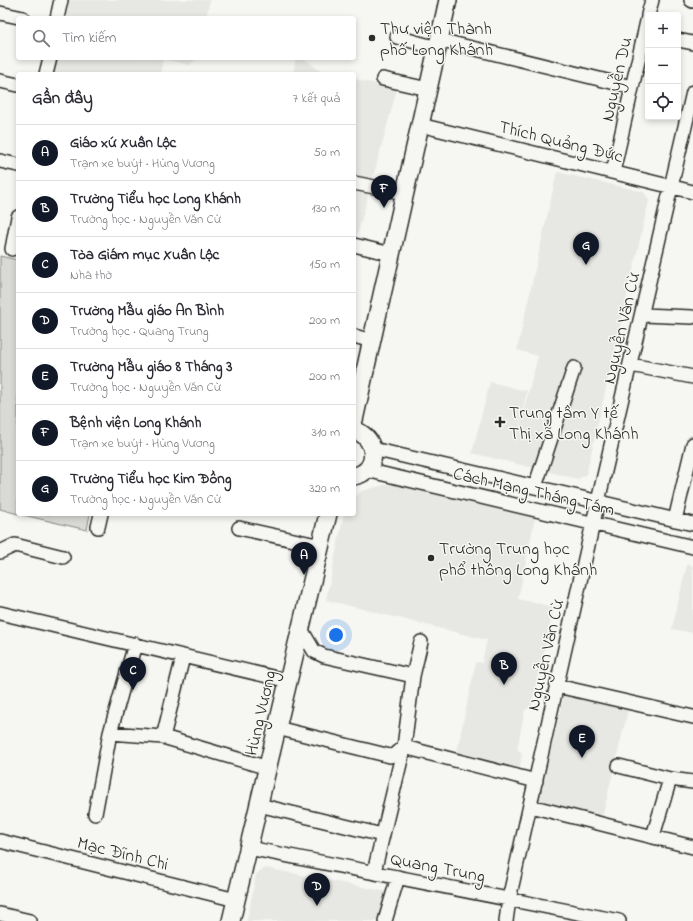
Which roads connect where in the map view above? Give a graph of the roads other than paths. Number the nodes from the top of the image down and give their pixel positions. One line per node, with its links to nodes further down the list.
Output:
1 (61, 0): 7 (street)
2 (448, 0): 12 (main road)
3 (652, 0): 4 (street, Nguyễn Du)
4 (649, 12)
5 (0, 13): 6 (street)
6 (16, 16)
7 (58, 16)
8 (645, 36): 18 (street, Nguyễn Du)
9 (397, 37): 12 (street)
10 (681, 41): 11 (street)
11 (693, 43)
12 (438, 44): 18 (street); 19 (main road)
13 (50, 60): 14 (street)
14 (46, 72)
15 (383, 79): 19 (street)
16 (0, 81): 17 (street)
17 (16, 85)
18 (632, 87): 24 (street, Nguyễn Du)
19 (428, 89): 21 (main road)
20 (693, 92): 26 (street, Nguyễn Văn Cừ)
21 (420, 125): 24 (street, Thích Quảng Đức); 28 (main road)
22 (0, 161): 23 (street)
23 (16, 165)
24 (613, 172): 26 (street, Thích Quảng Đức)
25 (356, 183): 28 (street)
26 (672, 187): 27 (street, Thích Quảng Đức); 33 (street, Nguyễn Văn Cừ)
27 (693, 192)
28 (405, 193): 32 (main road)
29 (16, 225): 31 (street)
30 (356, 245): 32 (street)
31 (10, 248)
32 (391, 254): 36 (main road)
33 (643, 315): 34 (street); 37 (street, Nguyễn Văn Cừ)
34 (692, 317)
35 (356, 337): 36 (street)
36 (372, 341): 40 (main road)
37 (631, 365): 39 (street); 46 (street, Nguyễn Văn Cừ)
38 (574, 368): 45 (street)
39 (693, 378)
40 (356, 411)
41 (356, 430): 43 (main road)
42 (693, 444): 49 (street)
43 (373, 450): 44 (main road); 45 (street, Cách Mạng Tháng Tám)
44 (360, 473): 50 (street, Cách Mạng Tháng Tám)
45 (535, 487): 46 (street, Cách Mạng Tháng Tám)
46 (599, 502): 49 (street, Cách Mạng Tháng Tám); 50 (street, Nguyễn Văn Cừ)
47 (101, 516): 52 (street)
48 (328, 516): 54 (main road, Hùng Vương)
49 (675, 520): 51 (street, Cách Mạng Tháng Tám)
50 (593, 523): 55 (street, Cách Mạng Tháng Tám); 65 (street, Nguyễn Văn Cừ)
51 (693, 524)
52 (98, 527)
53 (240, 528): 54 (street)
54 (321, 546): 59 (main road, Hùng Vương)
55 (693, 547)
56 (0, 552): 57 (street)
57 (63, 557)
58 (1, 615): 61 (street)
59 (301, 629): 63 (street); 64 (main road, Hùng Vương)
60 (421, 642): 63 (street)
61 (135, 644): 62 (street); 68 (street)
62 (183, 657): 64 (street); 69 (street)
63 (413, 676): 70 (street)
64 (289, 681): 67 (main road, Hùng Vương)
65 (557, 686): 66 (street); 74 (street, Nguyễn Văn Cừ)
66 (693, 717)
67 (277, 728): 70 (street); 72 (main road, Hùng Vương)
68 (110, 733): 69 (street); 78 (street)
69 (163, 737): 72 (street)
70 (404, 747): 74 (street); 79 (street)
71 (619, 766): 73 (street)
72 (268, 768): 76 (main road, Hùng Vương)
73 (670, 778): 75 (street); 80 (street)
74 (536, 781): 77 (street, Nguyễn Văn Cừ)
75 (693, 782)
76 (259, 806): 79 (street); 83 (main road, Hùng Vương)
77 (530, 806): 80 (street); 86 (street, Nguyễn Văn Cừ)
78 (95, 814)
79 (382, 835): 84 (street)
80 (653, 836): 82 (street)
81 (0, 841): 87 (street, Mạc Đĩnh Chi)
82 (693, 847)
83 (249, 848): 84 (street, Quang Trung); 87 (main road, Hùng Vương)
84 (374, 872): 85 (street, Quang Trung)
85 (398, 877): 86 (street, Quang Trung); 92 (street)
86 (509, 899): 89 (street, Quang Trung); 93 (street, Nguyễn Văn Cừ)
87 (236, 900): 91 (main road, Hùng Vương)
88 (0, 914): 90 (street)
89 (568, 916): 94 (street, Quang Trung)
90 (30, 921)
91 (231, 921)
92 (385, 921)
93 (506, 921)
94 (620, 921)

